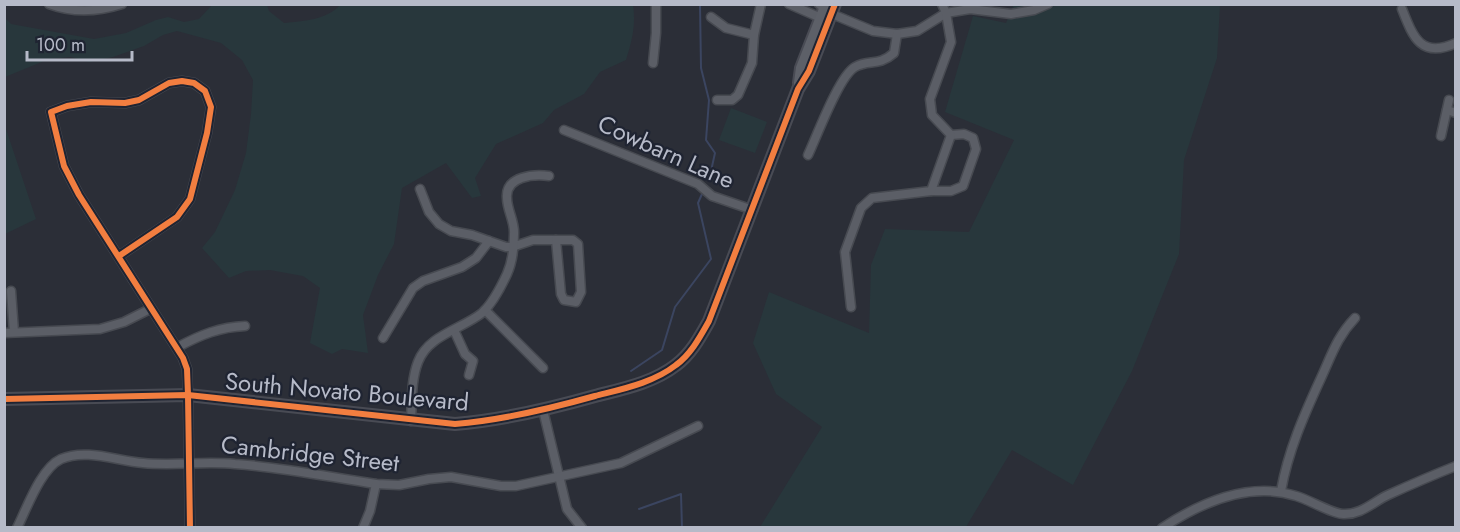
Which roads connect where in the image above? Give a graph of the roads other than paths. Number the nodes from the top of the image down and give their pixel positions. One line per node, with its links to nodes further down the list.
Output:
1 (49, 4): 2 (street)
2 (122, 4)
3 (656, 4): 15 (street)
4 (761, 4): 13 (street)
5 (789, 4): 8 (street)
6 (1048, 4): 7 (street)
7 (1033, 7): 9 (street)
8 (826, 9): 12 (street); 26 (main road, South Novato Boulevard)
9 (944, 9): 12 (street); 20 (street)
10 (1402, 9): 14 (street)
11 (711, 17): 13 (street)
12 (897, 34): 22 (street)
13 (754, 35): 16 (street)
14 (1455, 44)
15 (653, 63)
16 (717, 100)
17 (1449, 100): 18 (street)
18 (1451, 111): 21 (street)
19 (564, 130): 26 (street, Cowbarn Lane)
20 (951, 135): 25 (street); 25 (street)
21 (1441, 136)
22 (808, 155)
23 (549, 176): 29 (street)
24 (420, 189): 28 (street)
25 (931, 191): 32 (street)
26 (753, 210): 45 (main road, South Novato Boulevard)
27 (556, 240): 27 (street); 29 (street)
28 (489, 241): 29 (street); 39 (street)
29 (512, 247): 34 (street)
30 (118, 256): 30 (street); 33 (street)
31 (11, 291): 38 (street)
32 (851, 307)
33 (150, 309): 38 (street); 40 (street)
34 (485, 310): 37 (street); 41 (street)
35 (1355, 318): 52 (street)
36 (245, 326): 40 (street)
37 (454, 330): 42 (street); 46 (street)
38 (9, 333)
39 (383, 338)
40 (178, 347): 43 (street)
41 (543, 368)
42 (469, 375)
43 (188, 395): 44 (main road, South Novato Boulevard); 46 (main road, South Novato Boulevard); 48 (street)
44 (4, 399)
45 (543, 410): 46 (main road, South Novato Boulevard); 50 (street)
46 (411, 421)
47 (698, 426): 50 (street, Cambridge Street)
48 (189, 463): 51 (street, Cambridge Street); 53 (street, Cambridge Street); 54 (street)
49 (1455, 466): 52 (street)
50 (559, 477): 51 (street, Cambridge Street); 56 (street)
51 (376, 484): 55 (street)
52 (1281, 491): 57 (street)
53 (17, 528)
54 (190, 528)
55 (363, 528)
56 (582, 528)
57 (1162, 528)

